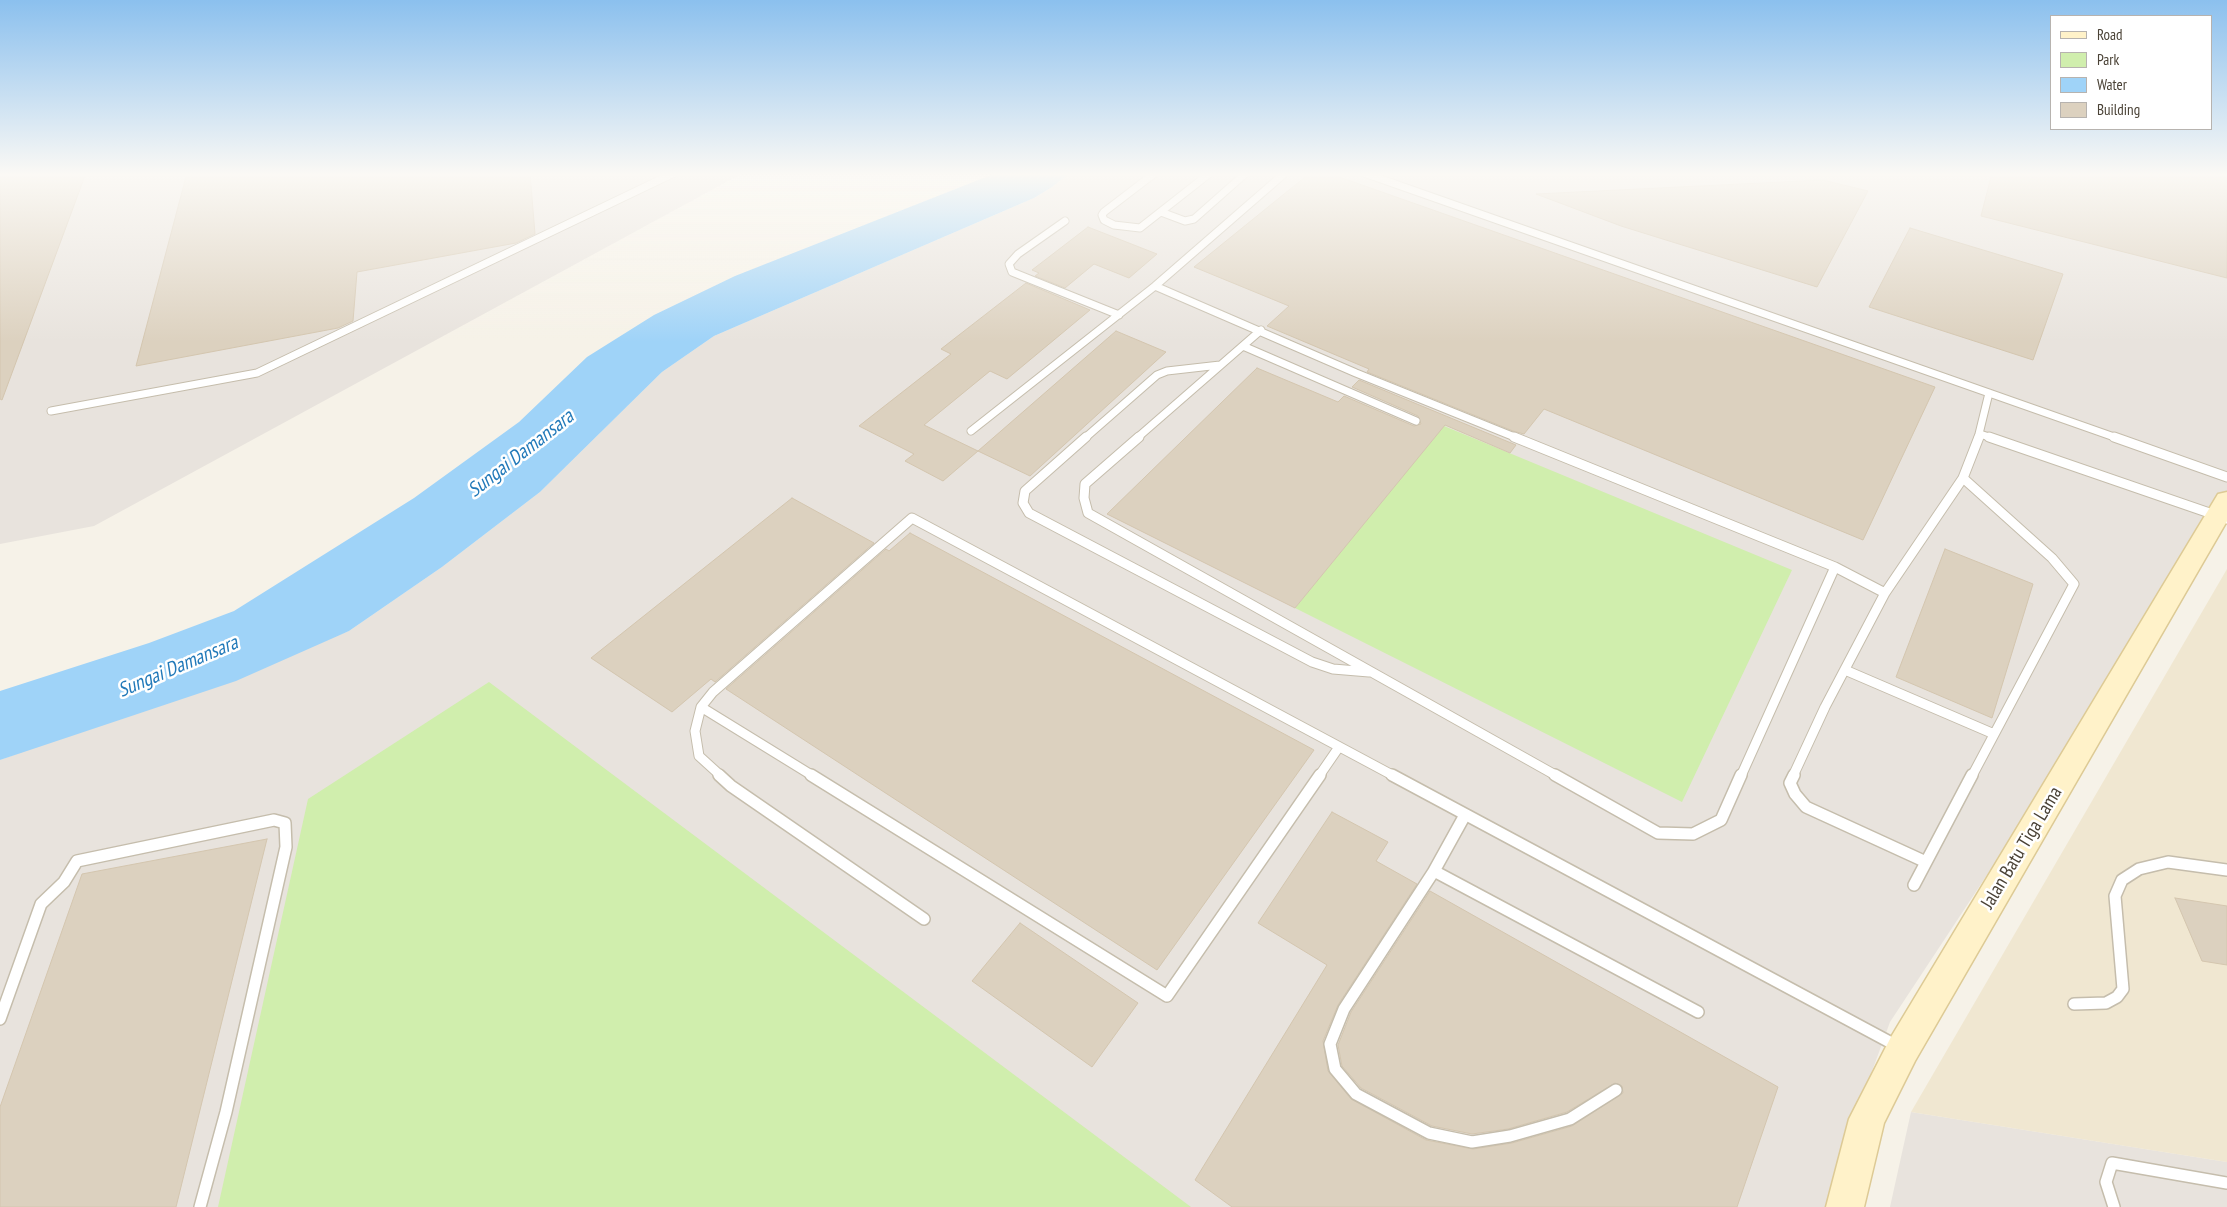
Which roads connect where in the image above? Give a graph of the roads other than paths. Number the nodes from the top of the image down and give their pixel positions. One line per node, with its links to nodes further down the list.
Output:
1 (558, 229): 11 (lane)
2 (1053, 229): 6 (lane)
3 (1220, 229): 5 (lane)
4 (1524, 229): 10 (lane)
5 (1155, 286): 6 (lane); 7 (lane)
6 (1119, 315): 13 (lane)
7 (1261, 330): 8 (lane); 18 (lane)
8 (1243, 346): 9 (lane); 12 (lane)
9 (1221, 365): 21 (lane); 21 (lane)
10 (1989, 393): 14 (lane); 15 (lane)
11 (51, 411)
12 (1416, 421)
13 (971, 432)
14 (1980, 434): 16 (lane); 17 (lane)
15 (2227, 477)
16 (1963, 478): 19 (lane); 23 (lane)
17 (2224, 512): 34 (main road, Jalan Batu Tiga Lama)
18 (1835, 567): 19 (lane); 21 (lane)
19 (1885, 593): 20 (lane)
20 (1845, 670): 23 (lane); 26 (lane)
21 (1372, 672)
22 (701, 707): 24 (lane); 24 (lane); 30 (lane)
23 (1994, 734): 26 (lane)
24 (1339, 747): 25 (lane)
25 (1466, 815): 28 (lane); 34 (lane)
26 (1926, 862): 29 (lane)
27 (2227, 870): 31 (lane)
28 (1434, 871): 32 (lane); 35 (lane)
29 (1914, 885)
30 (924, 919)
31 (2074, 1004)
32 (1698, 1012)
33 (0, 1018): 37 (lane)
34 (1903, 1049): 38 (main road, Jalan Batu Tiga Lama)
35 (1616, 1090)
36 (2227, 1183): 39 (lane)
37 (200, 1207)
38 (1845, 1207)
39 (2114, 1207)

